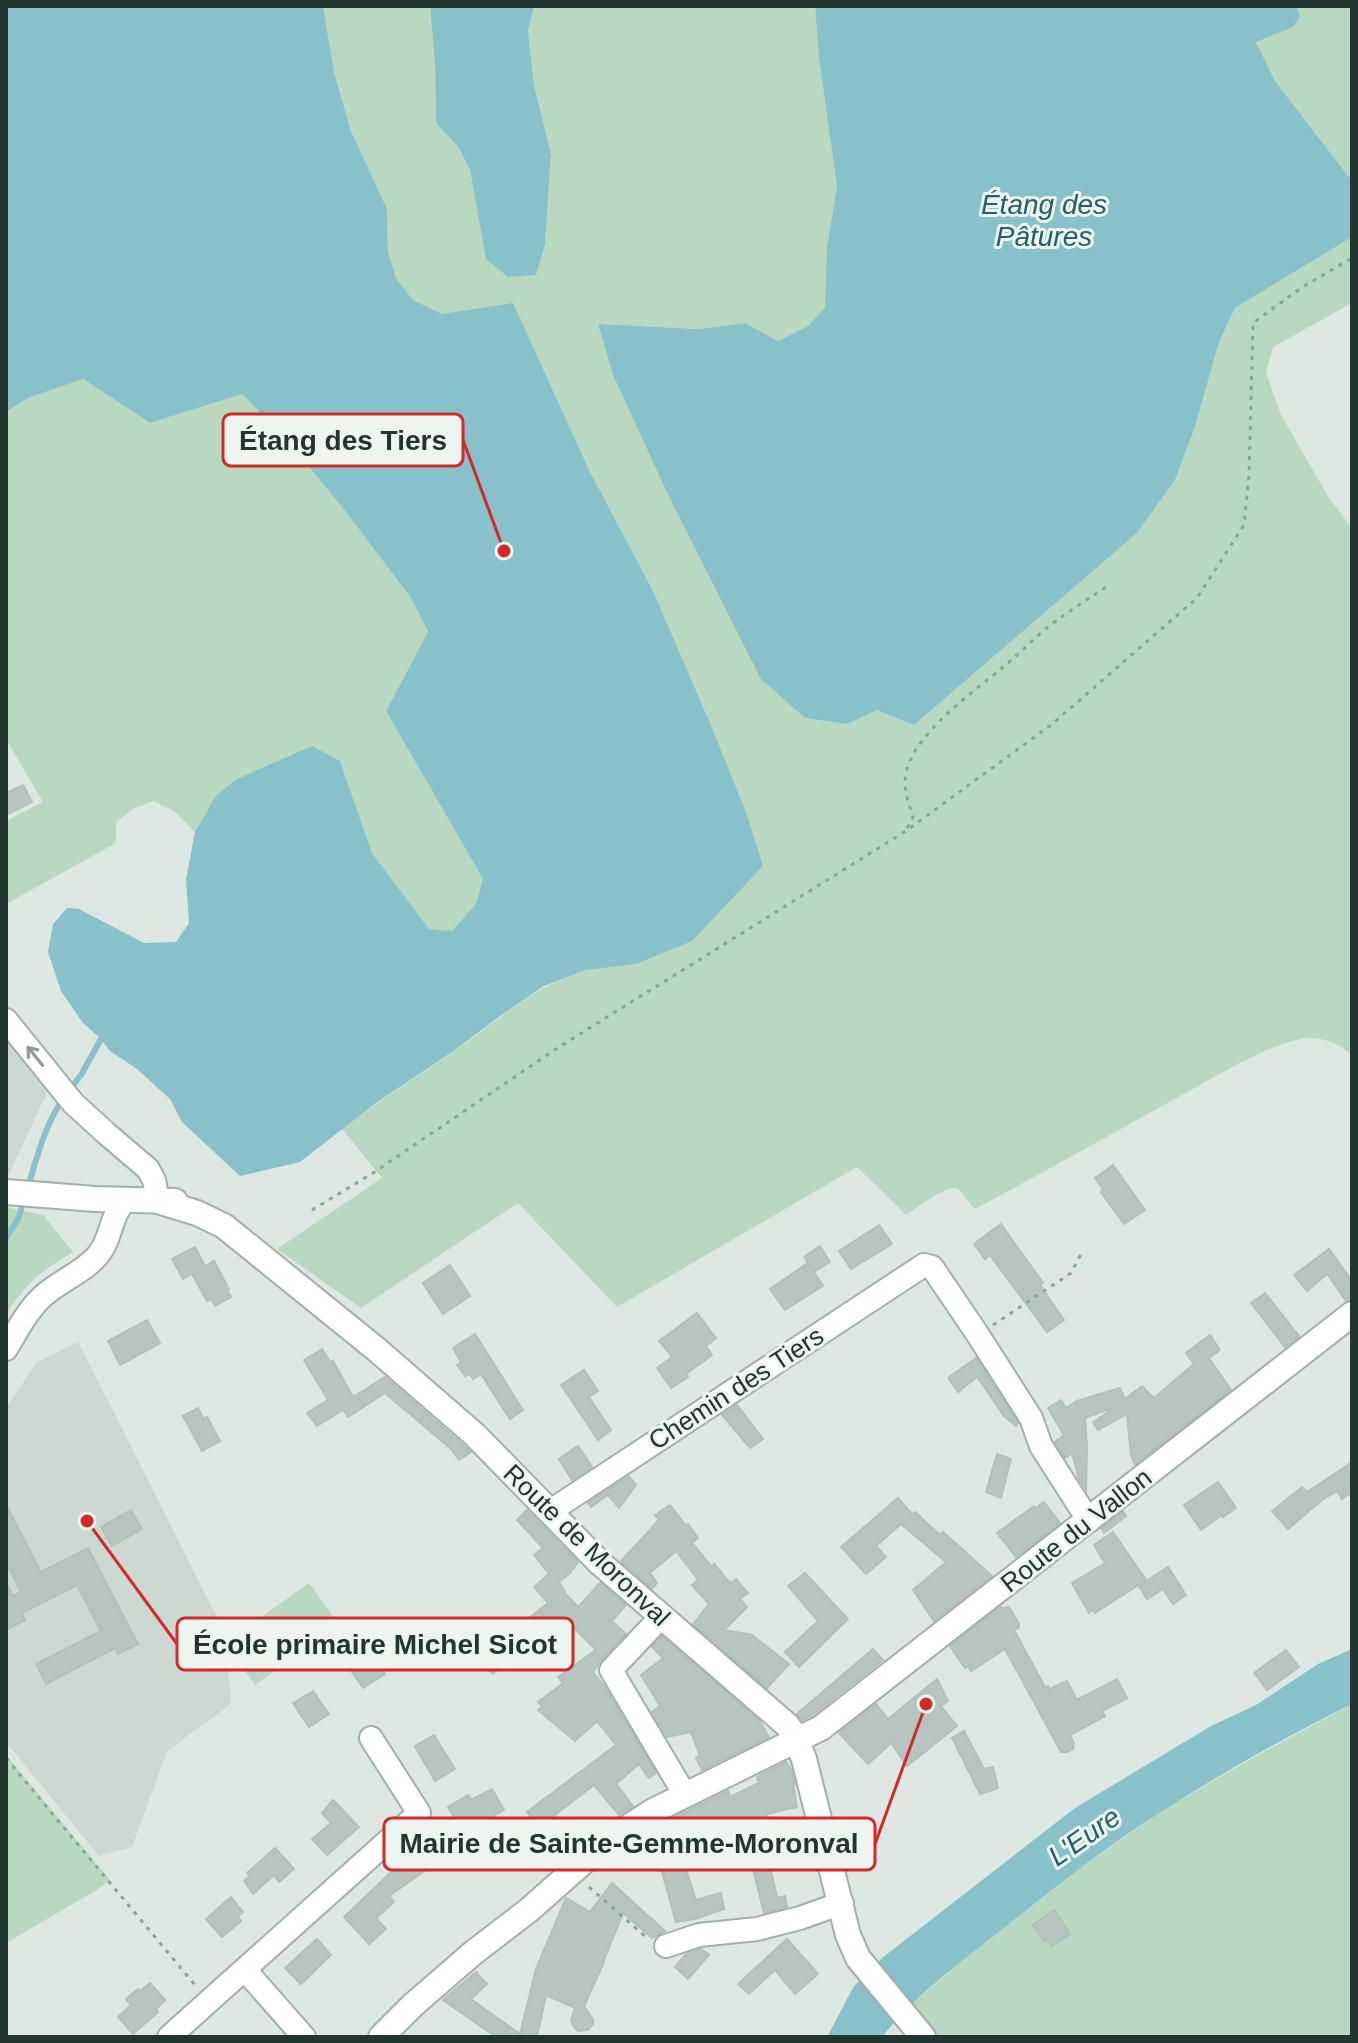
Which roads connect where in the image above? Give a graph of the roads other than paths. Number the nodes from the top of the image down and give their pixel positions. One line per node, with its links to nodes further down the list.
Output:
1 (6, 1020): 4 (street, one-way to 1)
2 (19, 1194): 3 (street, Route de Moronval)
3 (126, 1200): 4 (street, Route de Moronval); 6 (street)
4 (158, 1201): 7 (street, Route de Moronval)
5 (1352, 1314): 8 (street, Route du Vallon)
6 (6, 1349)
7 (549, 1512): 8 (street, Chemin des Tiers); 9 (street, Route de Moronval)
8 (1089, 1521): 11 (street, Route du Vallon)
9 (661, 1617): 11 (street, Route de Moronval); 12 (street)
10 (371, 1738): 15 (street)
11 (797, 1741): 12 (street, Route du Vallon); 13 (street)
12 (685, 1795): 19 (street, Route du Vallon)
13 (842, 1903): 14 (street); 16 (street)
14 (666, 1946)
15 (245, 1970): 17 (street); 18 (street)
16 (916, 2029)
17 (169, 2037)
18 (304, 2037)
19 (381, 2037)

